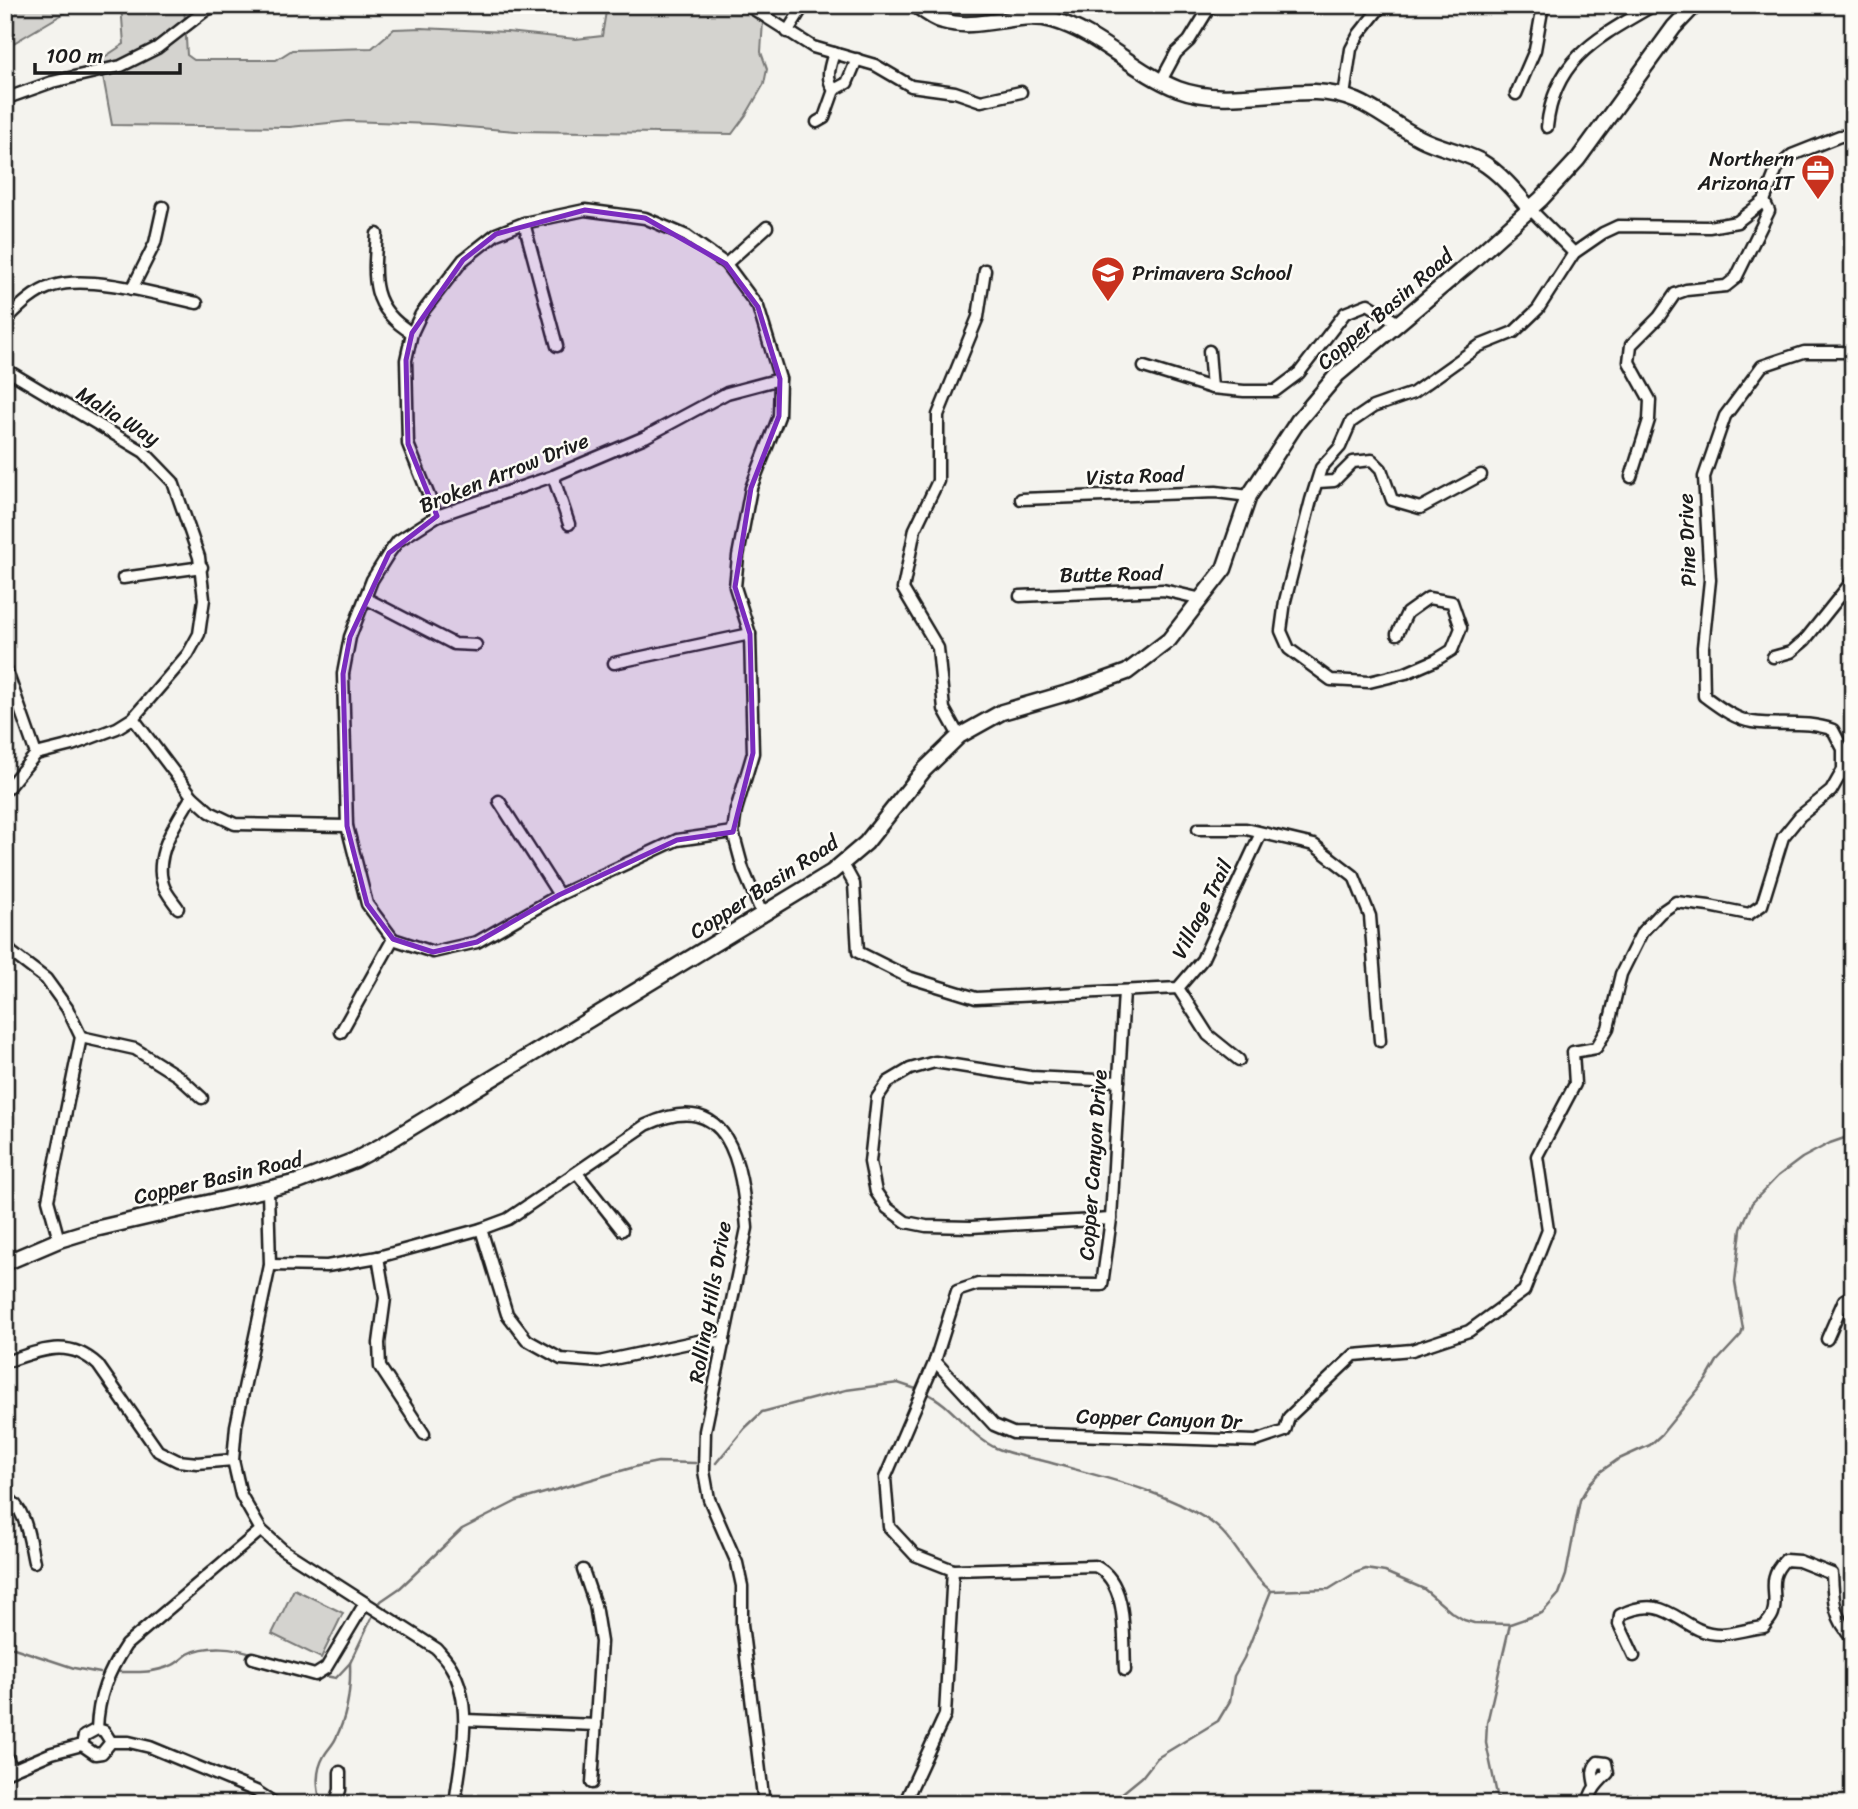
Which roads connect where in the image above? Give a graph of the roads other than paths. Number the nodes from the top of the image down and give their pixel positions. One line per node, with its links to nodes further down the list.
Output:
1 (218, 5): 18 (street)
2 (747, 5): 10 (street)
3 (916, 5): 13 (street)
4 (1210, 5): 13 (street)
5 (1381, 5): 17 (street)
6 (1543, 5): 16 (street)
7 (1654, 5): 20 (street)
8 (1695, 5): 24 (street, Copper Basin Road)
9 (801, 8): 10 (street)
10 (787, 32): 11 (street)
11 (834, 53): 12 (street); 14 (street)
12 (857, 59): 14 (street); 15 (street)
13 (1161, 81): 17 (street)
14 (834, 90): 19 (street)
15 (1021, 92)
16 (1516, 94)
17 (1344, 96): 24 (street)
18 (10, 97)
19 (817, 122)
20 (1547, 127)
21 (1853, 136): 22 (street)
22 (1764, 201): 28 (street); 45 (street)
23 (163, 206): 31 (street)
24 (1529, 208): 28 (street); 34 (street, Copper Basin Road)
25 (524, 222): 29 (street); 35 (street); 36 (street)
26 (767, 227): 29 (street)
27 (377, 234): 35 (street)
28 (1574, 253): 46 (street)
29 (726, 264): 41 (street)
30 (985, 270): 64 (street)
31 (132, 289): 32 (street); 33 (street)
32 (197, 303)
33 (5, 321)
34 (1398, 323): 42 (street); 47 (street, Copper Basin Road)
35 (412, 333): 49 (street)
36 (557, 346)
37 (1209, 351): 42 (street)
38 (1853, 352): 84 (street, Pine Drive)
39 (1143, 367): 42 (street)
40 (5, 369): 51 (street, Malia Way)
41 (780, 379): 44 (street, Broken Arrow Drive); 57 (street)
42 (1212, 388)
43 (1481, 475): 46 (street)
44 (553, 476): 49 (street, Broken Arrow Drive); 50 (street)
45 (1631, 477)
46 (1318, 482): 58 (street)
47 (1249, 496): 48 (street, Vista Road); 56 (street, Copper Basin Road)
48 (1021, 499)
49 (437, 516): 55 (street, Broken Arrow Drive)
50 (569, 524)
51 (202, 567): 52 (street); 63 (street, Malia Way)
52 (123, 578)
53 (1853, 580): 60 (street)
54 (1020, 596): 56 (street, Butte Road)
55 (365, 598): 59 (street); 69 (street, Broken Arrow Drive)
56 (1202, 599): 64 (street, Copper Basin Road)
57 (750, 634): 61 (street); 71 (street)
58 (1397, 634)
59 (476, 645)
60 (1773, 657)
61 (614, 663)
62 (5, 666): 65 (street)
63 (133, 718): 65 (street, Malia Way); 67 (street)
64 (959, 736): 73 (street, Copper Basin Road)
65 (36, 754): 66 (street)
66 (5, 791)
67 (192, 796): 69 (street); 75 (street)
68 (499, 802): 74 (street)
69 (347, 826): 77 (street, Broken Arrow Drive)
70 (1198, 829): 72 (street)
71 (733, 832): 74 (street); 76 (street)
72 (1261, 833): 79 (street, Village Trail); 83 (street)
73 (843, 864): 76 (street, Copper Basin Road); 80 (street)
74 (559, 895): 77 (street)
75 (178, 908)
76 (763, 916): 89 (street, Copper Basin Road)
77 (393, 939): 81 (street)
78 (7, 952): 82 (street)
79 (1178, 988): 80 (street, Village Trail); 85 (street)
80 (1124, 992): 86 (street, Copper Canyon Drive)
81 (341, 1032)
82 (81, 1037): 87 (street); 93 (street)
83 (1380, 1041)
84 (1573, 1052): 100 (street, Copper Canyon Dr)
85 (1239, 1060)
86 (1119, 1081): 90 (street, Copper Canyon Drive); 90 (street)
87 (202, 1098)
88 (578, 1173): 91 (street, Rolling Hills Drive); 92 (street); 99 (street, Rolling Hills Drive)
89 (268, 1191): 93 (street, Copper Basin Road); 96 (street)
90 (1111, 1219): 100 (street, Copper Canyon Drive)
91 (481, 1229): 94 (street, Rolling Hills Drive); 99 (street)
92 (622, 1230)
93 (59, 1240): 95 (street, Copper Basin Road)
94 (378, 1257): 96 (street, Rolling Hills Drive); 102 (street)
95 (5, 1263)
96 (270, 1265): 103 (street)
97 (1853, 1295): 98 (street)
98 (1827, 1339)
99 (724, 1343): 127 (street, Rolling Hills Drive)
100 (935, 1361): 108 (street, Copper Canyon Drive)
101 (5, 1362): 103 (street)
102 (424, 1434)
103 (233, 1460): 105 (street)
104 (5, 1496): 106 (street)
105 (261, 1530): 109 (street); 116 (street)
106 (34, 1562)
107 (583, 1570): 115 (street)
108 (953, 1570): 113 (street); 128 (street)
109 (368, 1605): 112 (street); 114 (street)
110 (1853, 1638): 111 (street)
111 (1634, 1656)
112 (253, 1658)
113 (1125, 1670)
114 (465, 1720): 115 (street); 126 (street)
115 (596, 1725): 122 (street)
116 (97, 1729): 117 (street); 118 (street)
117 (111, 1742): 118 (street); 124 (street)
118 (82, 1745): 120 (street)
119 (5, 1753): 120 (street)
120 (9, 1771)
121 (340, 1772): 125 (street)
122 (592, 1783)
123 (1595, 1785): 129 (street)
124 (275, 1804)
125 (335, 1804)
126 (454, 1804)
127 (764, 1804)
128 (904, 1804)
129 (1588, 1804)

